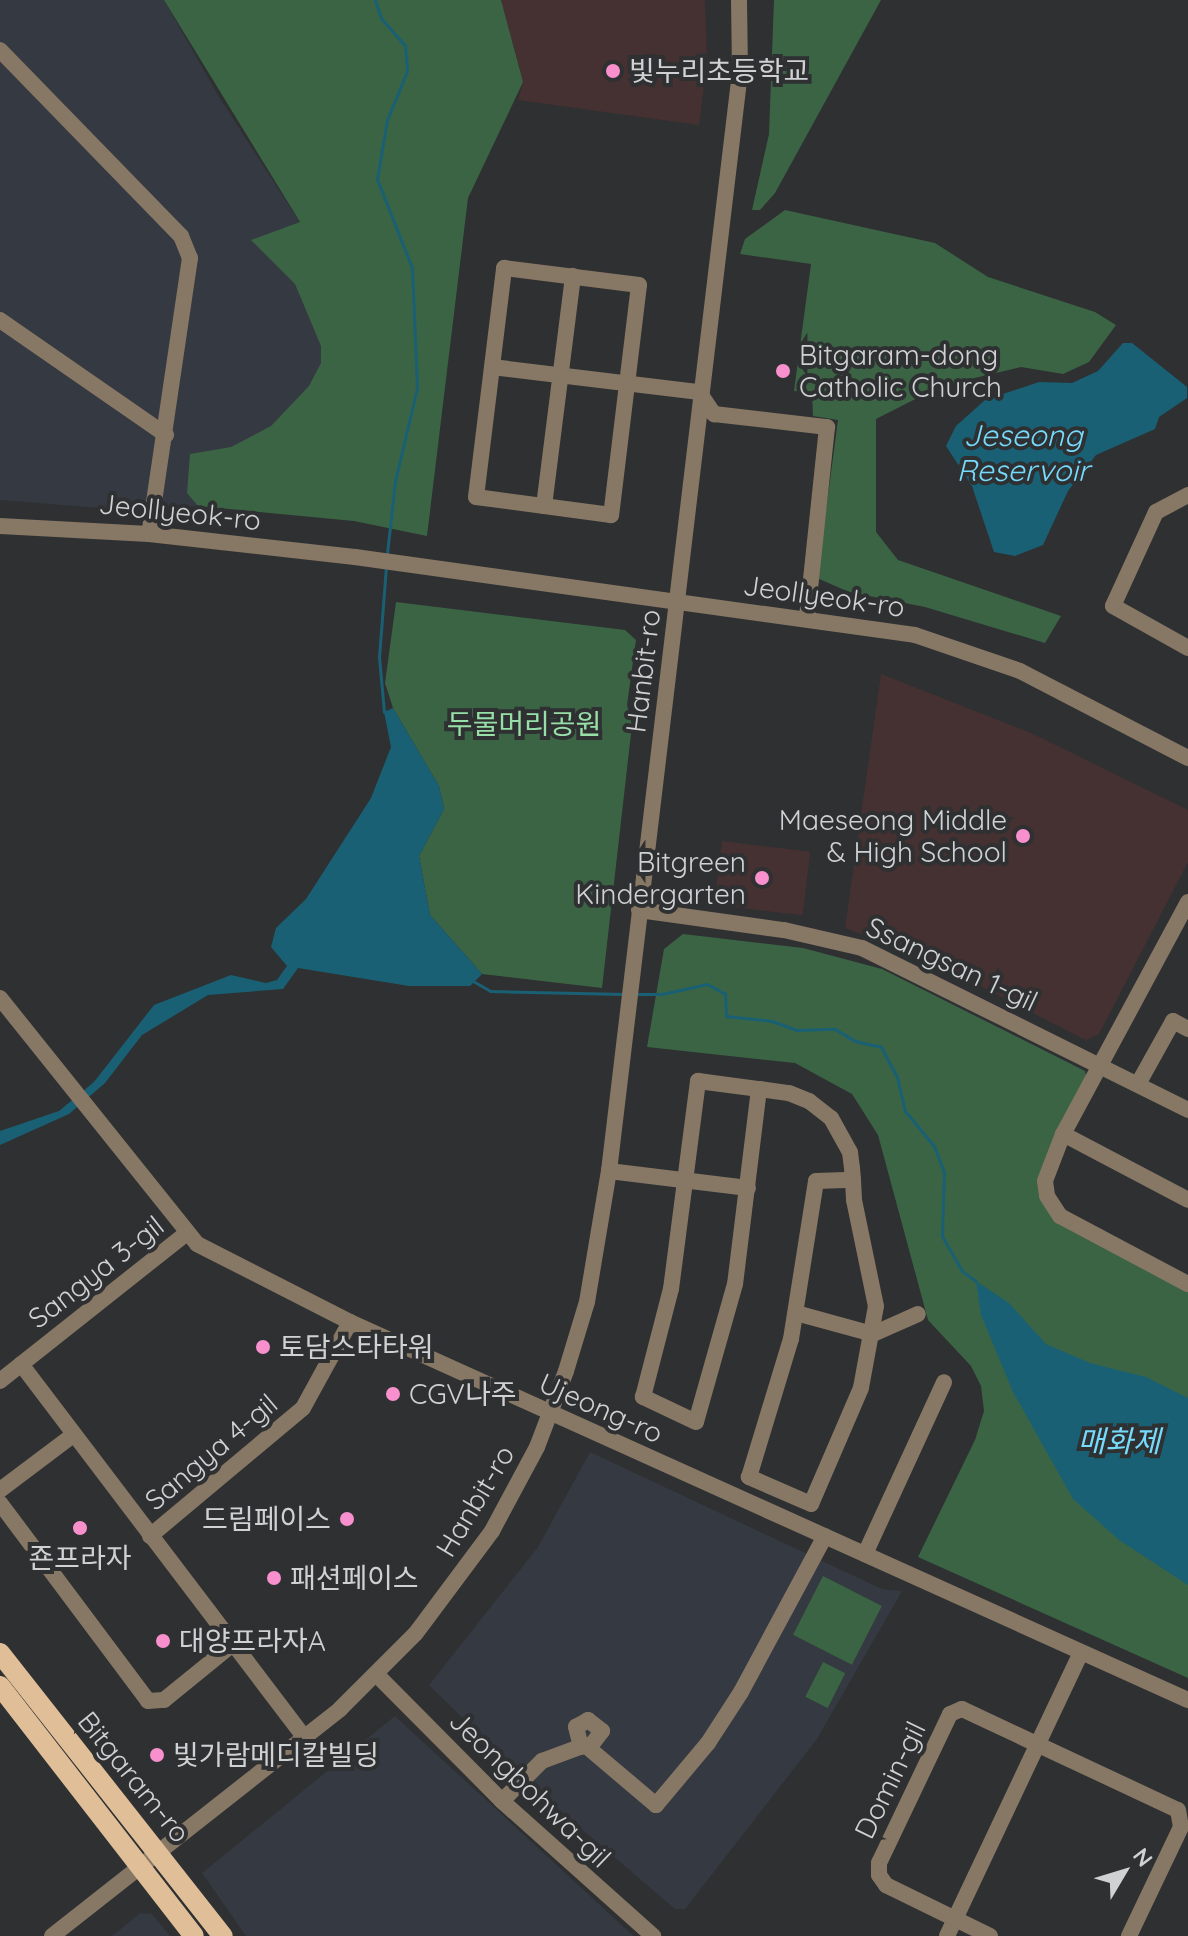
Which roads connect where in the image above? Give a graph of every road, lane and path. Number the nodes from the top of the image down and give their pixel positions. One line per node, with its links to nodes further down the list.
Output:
1 (739, 0): 8 (street, Hanbit-ro)
2 (0, 50): 9 (street)
3 (573, 276): 5 (street); 6 (street); 7 (street)
4 (0, 320): 9 (street)
5 (492, 367): 6 (street); 11 (street)
6 (561, 375): 7 (street); 11 (street)
7 (627, 383): 8 (street); 11 (street)
8 (699, 392): 14 (street, Hanbit-ro); 15 (street)
9 (166, 435): 13 (street)
10 (1188, 495): 16 (street)
11 (544, 506)
12 (0, 526): 13 (street, Jeollyeok-ro)
13 (149, 534): 14 (street, Jeollyeok-ro)
14 (678, 603): 15 (street, Jeollyeok-ro); 19 (street, Hanbit-ro)
15 (807, 618): 17 (street, Jeollyeok-ro)
16 (1188, 648)
17 (1188, 758)
18 (1188, 902): 22 (street)
19 (639, 910): 22 (street, Ssangsan 1-gil); 27 (street, Hanbit-ro)
20 (0, 998): 32 (street, Ujeong-ro)
21 (1188, 1029): 23 (street)
22 (1099, 1064): 23 (street, Ssangsan 1-gil); 26 (street)
23 (1138, 1084): 25 (street, Ssangsan 1-gil)
24 (759, 1089): 28 (street); 29 (street); 30 (street)
25 (1188, 1110)
26 (1063, 1134): 31 (street); 33 (street)
27 (609, 1171): 29 (street); 41 (street, Hanbit-ro)
28 (853, 1180): 34 (street); 37 (street)
29 (687, 1181): 30 (street); 30 (street)
30 (748, 1188)
31 (1188, 1200)
32 (187, 1233): 36 (street, Ujeong-ro); 38 (street, Sangya 3-gil)
33 (1188, 1284)
34 (796, 1313): 37 (street); 37 (street)
35 (918, 1314): 37 (street)
36 (350, 1322): 41 (street, Ujeong-ro); 45 (street, Sangya 4-gil)
37 (873, 1334)
38 (21, 1364): 39 (street, Sangya 3-gil); 42 (street, Sangya 4-gil)
39 (0, 1381)
40 (944, 1382): 47 (street)
41 (550, 1414): 46 (street, Ujeong-ro); 51 (street, Hanbit-ro)
42 (72, 1436): 43 (street); 45 (street, Sangya 4-gil)
43 (0, 1490)
44 (0, 1503): 48 (street)
45 (150, 1536): 48 (street, Sangya 4-gil)
46 (825, 1536): 47 (street, Ujeong-ro); 56 (street)
47 (865, 1554): 50 (street, Ujeong-ro)
48 (233, 1644): 54 (street, Sangya 4-gil)
49 (0, 1653): 57 (main road, Bitgaram-ro)
50 (1081, 1653): 53 (street, Ujeong-ro); 55 (street)
51 (376, 1674): 54 (street, Hanbit-ro); 56 (street, Jeongbohwa-gil)
52 (0, 1686): 58 (main road, Bitgaram-ro)
53 (1188, 1700)
54 (304, 1737): 57 (street, Hanbit-ro)
55 (1038, 1742): 59 (street); 59 (street, Domin-gil); 66 (street, Domin-gil)
56 (502, 1801): 63 (street, Jeongbohwa-gil)
57 (159, 1854): 58 (street, Hanbit-ro); 62 (main road, Bitgaram-ro)
58 (141, 1868): 60 (street, Hanbit-ro); 61 (main road, Bitgaram-ro)
59 (956, 1919): 64 (street); 65 (street, Domin-gil)
60 (52, 1936)
61 (194, 1936)
62 (223, 1936)
63 (653, 1936)
64 (947, 1936)
65 (990, 1936)
66 (1129, 1936)

